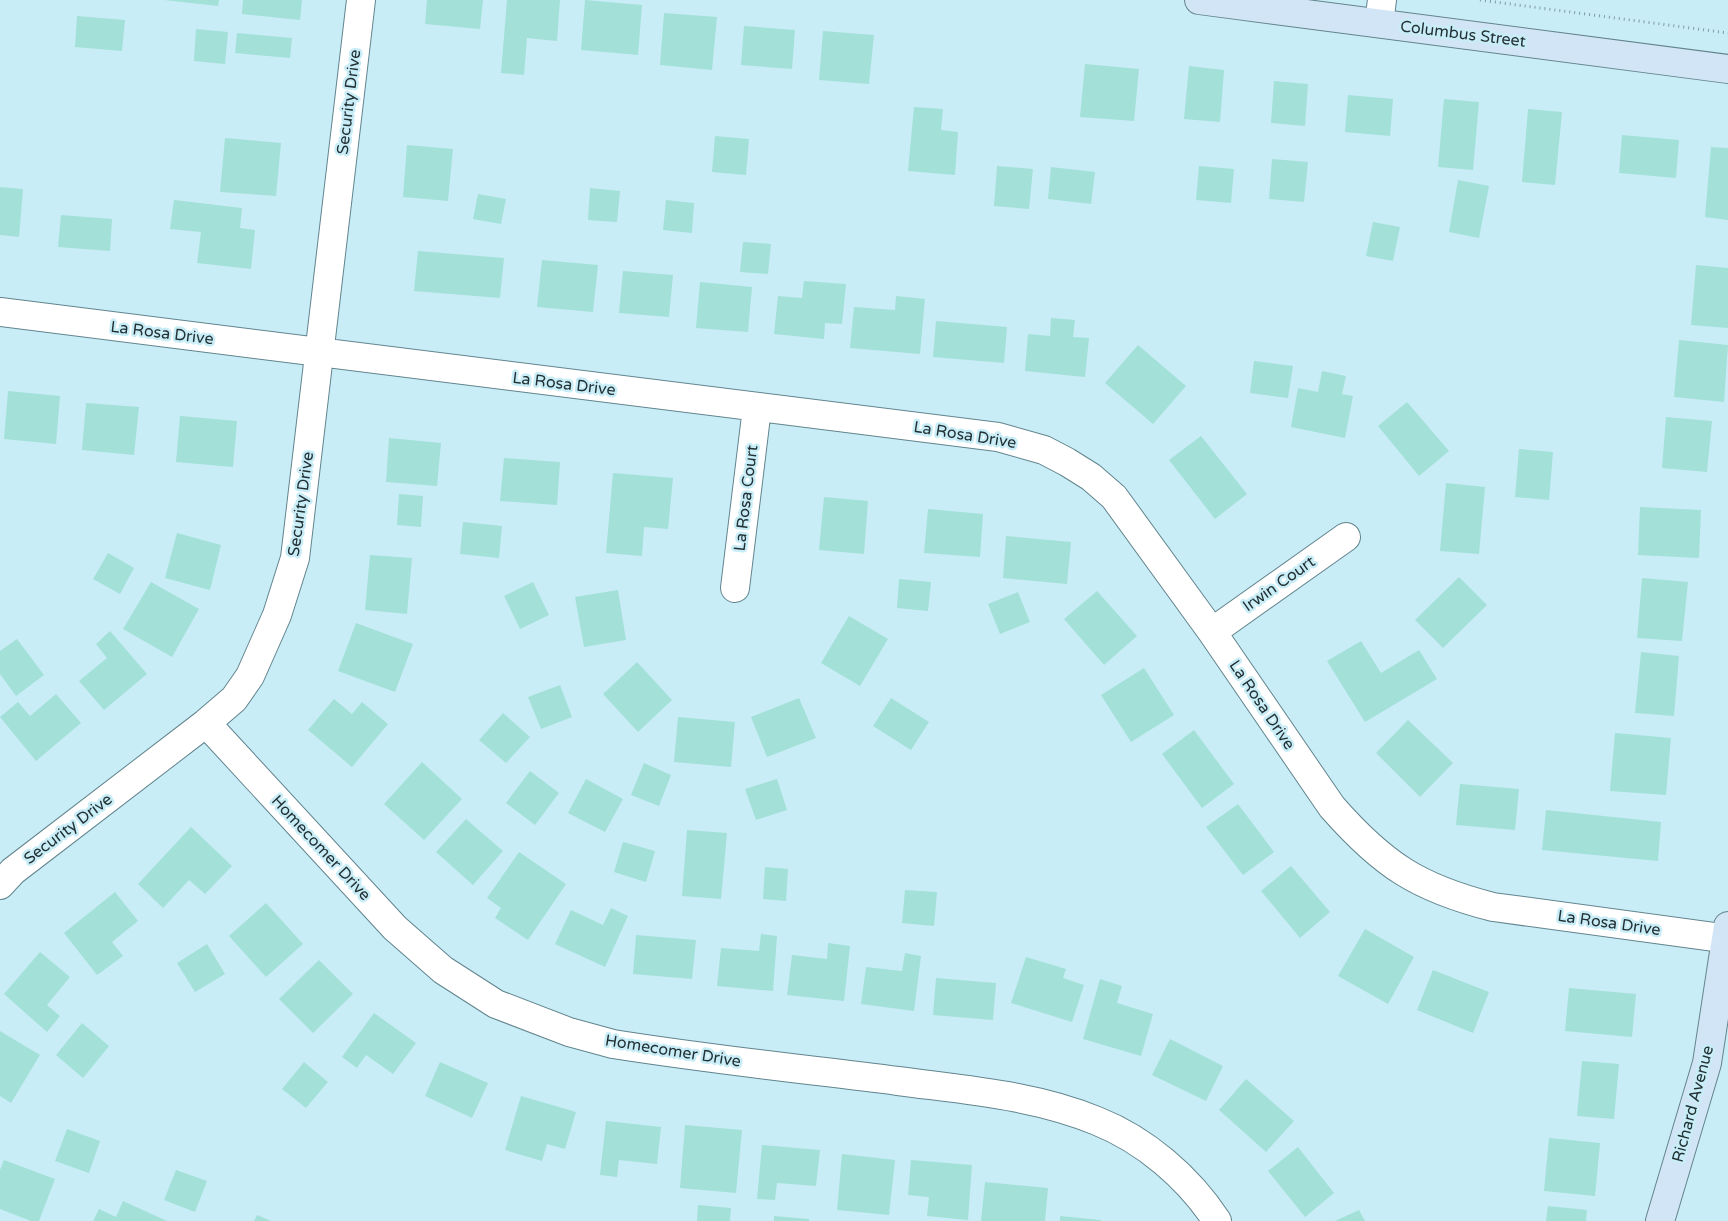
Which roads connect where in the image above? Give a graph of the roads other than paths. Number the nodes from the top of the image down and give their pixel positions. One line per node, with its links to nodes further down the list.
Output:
1 (361, 0): 6 (street, Security Drive)
2 (1199, 0): 3 (main road, Columbus Street)
3 (1380, 12): 4 (main road, Columbus Street)
4 (1728, 69)
5 (0, 312): 6 (street, La Rosa Drive)
6 (320, 353): 7 (street, La Rosa Drive); 11 (street, Security Drive)
7 (757, 408): 9 (street, La Rosa Court); 10 (street, La Rosa Drive)
8 (1346, 537): 10 (street, Irwin Court)
9 (735, 588)
10 (1212, 632): 13 (street, La Rosa Drive)
11 (206, 723): 12 (street, Security Drive); 14 (street, Homecomer Drive)
12 (4, 871)
13 (1728, 934): 15 (main road, Richard Avenue)
14 (1217, 1221)
15 (1660, 1221)

